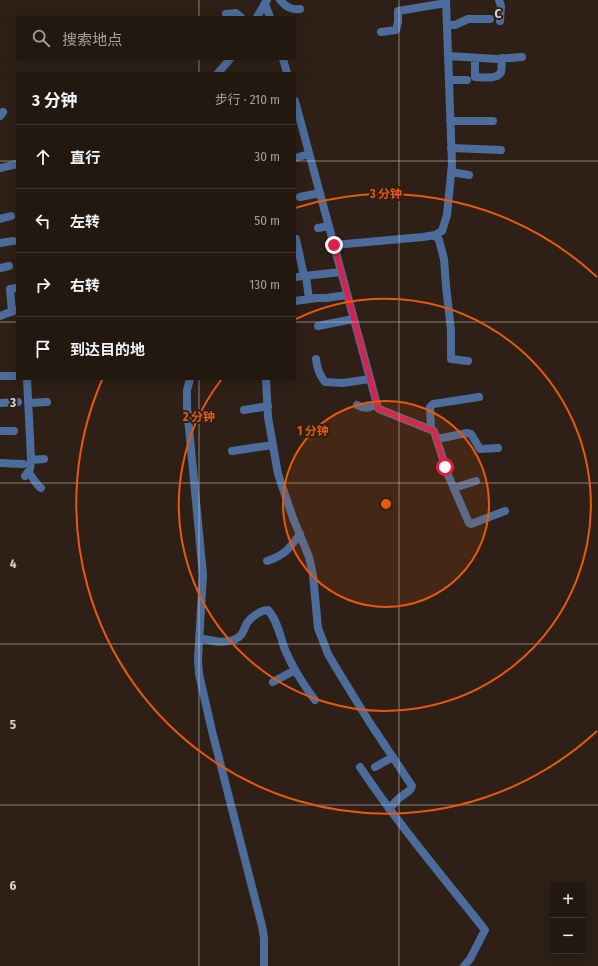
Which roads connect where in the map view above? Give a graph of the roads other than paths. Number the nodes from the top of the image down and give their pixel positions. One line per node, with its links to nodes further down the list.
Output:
1 (280, 0): 5 (street)
2 (499, 0): 11 (street)
3 (446, 1): 12 (street); 13 (street)
4 (266, 2): 8 (street); 9 (street)
5 (300, 9)
6 (226, 14): 7 (street)
7 (240, 16)
8 (259, 16)
9 (270, 16)
10 (490, 19): 12 (street)
11 (500, 21)
12 (447, 25): 14 (street)
13 (381, 32)
14 (448, 56): 15 (street); 22 (street)
15 (475, 58): 16 (street); 16 (street)
16 (502, 58): 17 (street)
17 (522, 58)
18 (229, 60): 20 (street)
19 (283, 60): 21 (street)
20 (219, 72)
21 (287, 72)
22 (449, 80): 23 (street); 25 (street)
23 (467, 80)
24 (296, 107): 27 (street)
25 (450, 121): 26 (street); 28 (street)
26 (493, 121)
27 (299, 128): 30 (street)
28 (452, 148): 29 (street); 34 (street)
29 (501, 150)
30 (309, 154): 31 (street); 36 (street)
31 (296, 158)
32 (16, 164): 33 (street)
33 (0, 168)
34 (452, 172): 35 (street); 42 (street)
35 (469, 174)
36 (320, 193): 37 (street); 40 (street)
37 (300, 198)
38 (11, 216): 39 (street)
39 (0, 219)
40 (329, 226): 41 (street); 46 (street)
41 (318, 228)
42 (436, 235): 46 (street); 60 (street)
43 (296, 239): 50 (street)
44 (13, 242): 45 (street)
45 (0, 243)
46 (334, 245): 49 (street)
47 (9, 266): 48 (street)
48 (0, 268)
49 (341, 272): 50 (street); 52 (street)
50 (301, 276): 53 (street)
51 (16, 288): 55 (street)
52 (347, 295): 53 (street); 57 (street)
53 (309, 299): 54 (street)
54 (296, 301)
55 (15, 311): 56 (street)
56 (0, 316)
57 (353, 319): 58 (street); 63 (street)
58 (318, 326)
59 (316, 359): 63 (street)
60 (468, 361)
61 (0, 376): 62 (street)
62 (16, 376)
63 (370, 379): 72 (street)
64 (27, 380): 71 (street)
65 (190, 380): 93 (street)
66 (266, 380): 73 (street)
67 (479, 397): 77 (street)
68 (18, 402): 70 (street)
69 (47, 402): 71 (street)
70 (0, 403)
71 (29, 403): 84 (street)
72 (376, 404): 74 (street); 77 (street)
73 (268, 406): 75 (street); 80 (street)
74 (357, 406)
75 (244, 410)
76 (14, 430): 78 (street)
77 (431, 430): 79 (street)
78 (0, 431)
79 (437, 439): 81 (street); 89 (street)
80 (272, 445): 82 (street); 91 (street)
81 (498, 448)
82 (232, 451)
83 (44, 459): 84 (street)
84 (31, 460): 88 (street)
85 (0, 463): 86 (street)
86 (23, 464)
87 (476, 481): 89 (street)
88 (41, 488)
89 (454, 488): 90 (street)
90 (505, 511)
91 (300, 534): 92 (street); 97 (street)
92 (267, 561)
93 (199, 638): 94 (street); 101 (street)
94 (295, 670): 95 (street); 96 (street)
95 (273, 682)
96 (314, 700)
97 (393, 757): 98 (street); 100 (street)
98 (375, 766)
99 (360, 767): 100 (street)
100 (389, 809): 102 (street)
101 (264, 966)
102 (464, 966)

